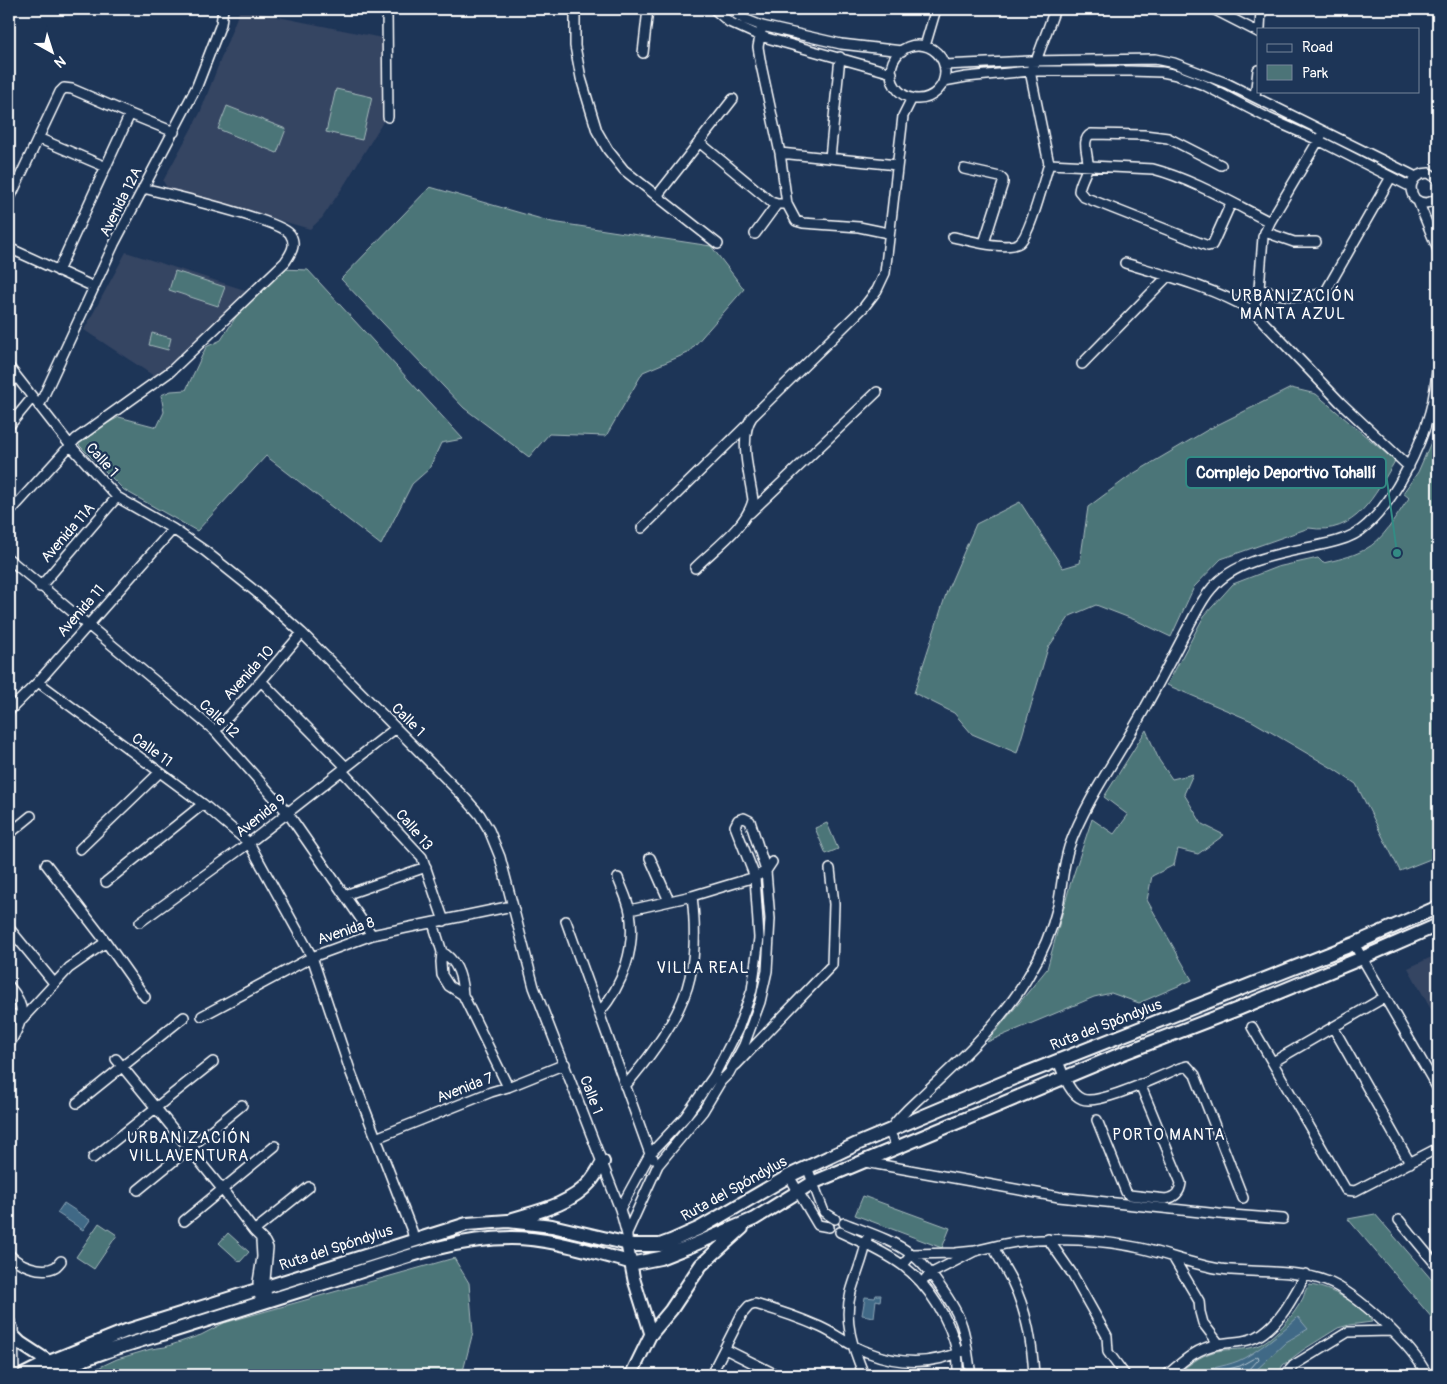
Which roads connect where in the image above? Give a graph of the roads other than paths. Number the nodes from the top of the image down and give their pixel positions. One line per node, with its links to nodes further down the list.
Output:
1 (223, 9): 31 (street, Avenida 12A)
2 (387, 9): 29 (street)
3 (575, 9): 49 (street)
4 (648, 9): 17 (street)
5 (714, 9): 14 (street)
6 (728, 9): 11 (street)
7 (936, 9): 15 (street)
8 (1055, 9): 19 (street)
9 (1214, 9): 13 (street)
10 (1261, 9): 12 (street)
11 (762, 26): 14 (street); 16 (street)
12 (1259, 28)
13 (1257, 29)
14 (760, 36): 18 (street); 35 (street)
15 (925, 46): 16 (street); 20 (street)
16 (902, 51): 22 (street)
17 (643, 53)
18 (840, 57): 22 (street); 36 (street)
19 (1036, 61): 20 (street); 21 (street); 25 (street)
20 (944, 64): 24 (street)
21 (1030, 71): 24 (street); 33 (street); 37 (street)
22 (892, 73): 26 (street)
23 (1257, 76): 25 (street)
24 (944, 81): 26 (street)
25 (1254, 96): 30 (street)
26 (912, 98): 38 (street)
27 (734, 99): 34 (street)
28 (130, 114): 31 (street); 32 (street); 40 (street)
29 (388, 117)
30 (1324, 131): 33 (street); 45 (street)
31 (174, 132): 47 (street, Avenida 12A)
32 (38, 138): 40 (street); 51 (street)
33 (1318, 140): 44 (street); 56 (street)
34 (699, 142): 49 (street); 54 (street)
35 (780, 153): 36 (street); 55 (street)
36 (830, 158): 38 (street)
37 (1049, 164): 41 (street); 62 (street)
38 (897, 165): 58 (street)
39 (1221, 165): 41 (street)
40 (106, 166): 67 (street)
41 (1088, 166): 53 (street); 53 (street)
42 (964, 169): 62 (street)
43 (1434, 172): 45 (street); 46 (street)
44 (1391, 177): 48 (street); 70 (street)
45 (1416, 177): 48 (street)
46 (1438, 179)
47 (143, 188): 69 (street, Avenida 12A); 80 (street)
48 (1411, 188): 52 (street)
49 (656, 196): 63 (street)
50 (1438, 197): 52 (street)
51 (9, 200)
52 (1418, 201): 65 (street)
53 (1231, 203): 56 (street)
54 (777, 204): 55 (street); 59 (street)
55 (787, 204): 58 (street)
56 (1270, 222): 57 (street)
57 (1265, 232): 61 (street); 70 (street)
58 (888, 233): 78 (street)
59 (756, 234)
60 (953, 237): 62 (street)
61 (1316, 242)
62 (984, 243)
63 (718, 244)
64 (9, 248): 67 (street)
65 (1438, 250)
66 (1125, 263): 68 (street)
67 (58, 270): 69 (street)
68 (1168, 276): 71 (street); 73 (street)
69 (94, 287): 77 (street, Avenida 12A)
70 (1259, 289): 71 (street)
71 (1253, 311): 81 (street)
72 (1438, 358): 81 (street)
73 (1082, 364)
74 (9, 367): 76 (street, Calle 1)
75 (876, 392): 84 (street)
76 (32, 398): 77 (street, Calle 1); 79 (street)
77 (39, 406): 80 (street, Calle 1)
78 (747, 425): 84 (street); 85 (street)
79 (9, 426)
80 (70, 445): 82 (street, Calle 1); 83 (street)
81 (1409, 467): 170 (street)
82 (117, 497): 86 (street, Calle 1); 89 (street, Avenida 11A)
83 (9, 513)
84 (745, 519): 88 (street)
85 (642, 528)
86 (173, 530): 90 (street, Avenida 11); 91 (street, Calle 1)
87 (9, 559): 89 (street, Calle 12)
88 (696, 568)
89 (40, 586): 90 (street, Calle 12)
90 (87, 625): 92 (street, Avenida 11); 96 (street, Calle 12)
91 (302, 633): 93 (street, Avenida 10); 95 (street, Calle 1)
92 (38, 682): 94 (street, Avenida 11); 98 (street, Calle 11)
93 (261, 682): 96 (street, Avenida 10); 97 (street, Calle 13)
94 (9, 710)
95 (396, 728): 97 (street, Avenida 9); 117 (street, Calle 1)
96 (215, 731): 100 (street, Calle 12)
97 (344, 769): 100 (street, Avenida 9); 108 (street, Calle 13)
98 (159, 772): 99 (street, Calle 11); 104 (street)
99 (203, 804): 103 (street, Calle 11); 113 (street)
100 (287, 812): 103 (street, Avenida 9); 114 (street, Calle 12)
101 (31, 816): 102 (street)
102 (9, 834)
103 (248, 844): 122 (street, Avenida 9); 132 (street, Calle 11)
104 (80, 848)
105 (650, 858): 116 (street)
106 (772, 862): 110 (street)
107 (46, 864): 129 (street)
108 (426, 867): 114 (street); 120 (street, Calle 13)
109 (830, 869): 157 (street)
110 (766, 871): 111 (street); 111 (street); 128 (street)
111 (755, 877): 115 (street); 127 (street)
112 (618, 878): 119 (street)
113 (106, 882)
114 (345, 895): 126 (street, Calle 12)
115 (692, 896): 116 (street); 161 (street)
116 (669, 901): 119 (street)
117 (512, 906): 120 (street, Avenida 8); 155 (street, Calle 1)
118 (1438, 907): 130 (highway, Ruta del Spóndylus)
119 (630, 910): 141 (street)
120 (444, 921): 123 (street, Avenida 8)
121 (566, 921): 141 (street)
122 (140, 922)
123 (433, 924): 126 (street, Avenida 8); 131 (street)
124 (1438, 925): 133 (highway, Ruta del Spóndylus)
125 (9, 928): 134 (street)
126 (372, 935): 132 (street, Avenida 8)
127 (759, 938): 128 (street); 136 (street)
128 (769, 938): 137 (street)
129 (106, 942): 134 (street); 139 (street)
130 (1354, 944): 133 (street); 152 (highway, Ruta del Spóndylus)
131 (442, 952): 138 (street); 138 (street)
132 (312, 957): 143 (street, Avenida 8); 171 (street, Calle 11)
133 (1362, 958): 140 (street); 158 (highway, Ruta del Spóndylus)
134 (54, 983): 145 (street)
135 (9, 986): 145 (street)
136 (752, 990): 137 (street); 148 (street)
137 (762, 992): 149 (street)
138 (463, 995): 162 (street)
139 (145, 997)
140 (1386, 997): 147 (street); 163 (street)
141 (599, 1013): 161 (street)
142 (9, 1014): 145 (street)
143 (202, 1016)
144 (184, 1017): 156 (street)
145 (22, 1019): 150 (street)
146 (1252, 1027): 154 (street)
147 (1333, 1027): 154 (street); 180 (street)
148 (738, 1029): 149 (street); 159 (street)
149 (748, 1034): 157 (street)
150 (9, 1045)
151 (116, 1059): 156 (street)
152 (1058, 1061): 158 (street); 170 (highway, Ruta del Spóndylus)
153 (213, 1062): 166 (street)
154 (1273, 1062): 180 (street)
155 (564, 1064): 162 (street, Avenida 7); 179 (street, Calle 1)
156 (122, 1067): 164 (street); 166 (street)
157 (729, 1073): 159 (street)
158 (1065, 1077): 160 (street); 173 (highway, Ruta del Spóndylus)
159 (718, 1078): 167 (street); 169 (street)
160 (1140, 1084): 168 (street); 189 (street)
161 (625, 1086): 176 (street)
162 (508, 1087): 171 (street, Avenida 7)
163 (1438, 1090)
164 (77, 1103)
165 (242, 1105): 174 (street)
166 (156, 1108): 174 (street); 177 (street)
167 (684, 1117): 169 (street); 176 (street)
168 (1097, 1120)
169 (692, 1123): 181 (street)
170 (889, 1131): 173 (street); 182 (highway, Ruta del Spóndylus)
171 (376, 1138): 206 (street, Calle 11)
172 (275, 1146): 186 (street)
173 (897, 1147): 178 (highway, Ruta del Spóndylus)
174 (189, 1148): 186 (street); 187 (street)
175 (1438, 1148): 180 (street)
176 (650, 1154): 181 (street); 190 (street)
177 (93, 1158)
178 (862, 1161): 184 (highway, Ruta del Spóndylus); 194 (street)
179 (603, 1162): 190 (street, Calle 1); 197 (highway)
180 (1410, 1163)
181 (658, 1165): 204 (street)
182 (807, 1167): 183 (highway, Ruta del Spóndylus); 184 (street)
183 (789, 1176): 188 (street); 204 (highway, Ruta del Spóndylus)
184 (812, 1183): 188 (highway, Ruta del Spóndylus); 191 (street)
185 (309, 1187): 201 (street)
186 (222, 1189): 196 (street); 201 (street)
187 (138, 1190)
188 (797, 1191): 192 (highway, Ruta del Spóndylus); 199 (street)
189 (1243, 1198)
190 (620, 1209): 204 (street, Calle 1)
191 (824, 1212): 193 (street); 199 (street)
192 (754, 1218): 214 (highway, Ruta del Spóndylus); 223 (highway)
193 (835, 1219)
194 (1284, 1219)
195 (1399, 1220): 216 (street)
196 (184, 1221)
197 (508, 1221): 204 (highway, Ruta del Spóndylus); 206 (highway, Ruta del Spóndylus)
198 (844, 1223): 203 (street)
199 (818, 1225): 200 (street)
200 (829, 1227)
201 (254, 1232): 220 (street)
202 (840, 1232): 207 (street)
203 (868, 1233): 207 (street); 211 (street)
204 (627, 1239): 214 (main road)
205 (1048, 1239): 208 (street); 212 (street); 242 (street)
206 (414, 1240): 220 (highway, Ruta del Spóndylus)
207 (866, 1244): 215 (street); 224 (street)
208 (993, 1247): 209 (street); 241 (street)
209 (975, 1251): 211 (street); 217 (street)
210 (9, 1254): 213 (street)
211 (912, 1254): 215 (street); 217 (street)
212 (1173, 1257): 218 (street); 225 (street)
213 (61, 1262)
214 (630, 1262): 220 (highway, Ruta del Spóndylus); 223 (main road)
215 (903, 1266): 219 (street)
216 (1438, 1267)
217 (930, 1274): 219 (street); 227 (street)
218 (1306, 1274): 222 (street); 225 (street)
219 (921, 1284): 229 (street)
220 (263, 1295): 228 (highway, Ruta del Spóndylus); 230 (highway, Ruta del Spóndylus)
221 (11, 1328): 230 (highway); 231 (street)
222 (1391, 1331): 244 (street); 245 (street)
223 (651, 1334): 235 (main road)
224 (851, 1344): 226 (street); 229 (street); 238 (street)
225 (1219, 1344): 243 (street)
226 (724, 1349): 236 (street); 237 (street)
227 (967, 1349): 229 (street); 240 (street)
228 (110, 1350): 233 (highway, Ruta del Spóndylus); 234 (highway)
229 (957, 1354): 239 (street)
230 (49, 1362): 232 (highway, Ruta del Spóndylus)
231 (14, 1375)
232 (23, 1375)
233 (48, 1375)
234 (68, 1375)
235 (631, 1375)
236 (712, 1375)
237 (777, 1375)
238 (864, 1375)
239 (958, 1375)
240 (971, 1375)
241 (1034, 1375)
242 (1124, 1375)
243 (1167, 1375)
244 (1285, 1375)
245 (1427, 1375)

